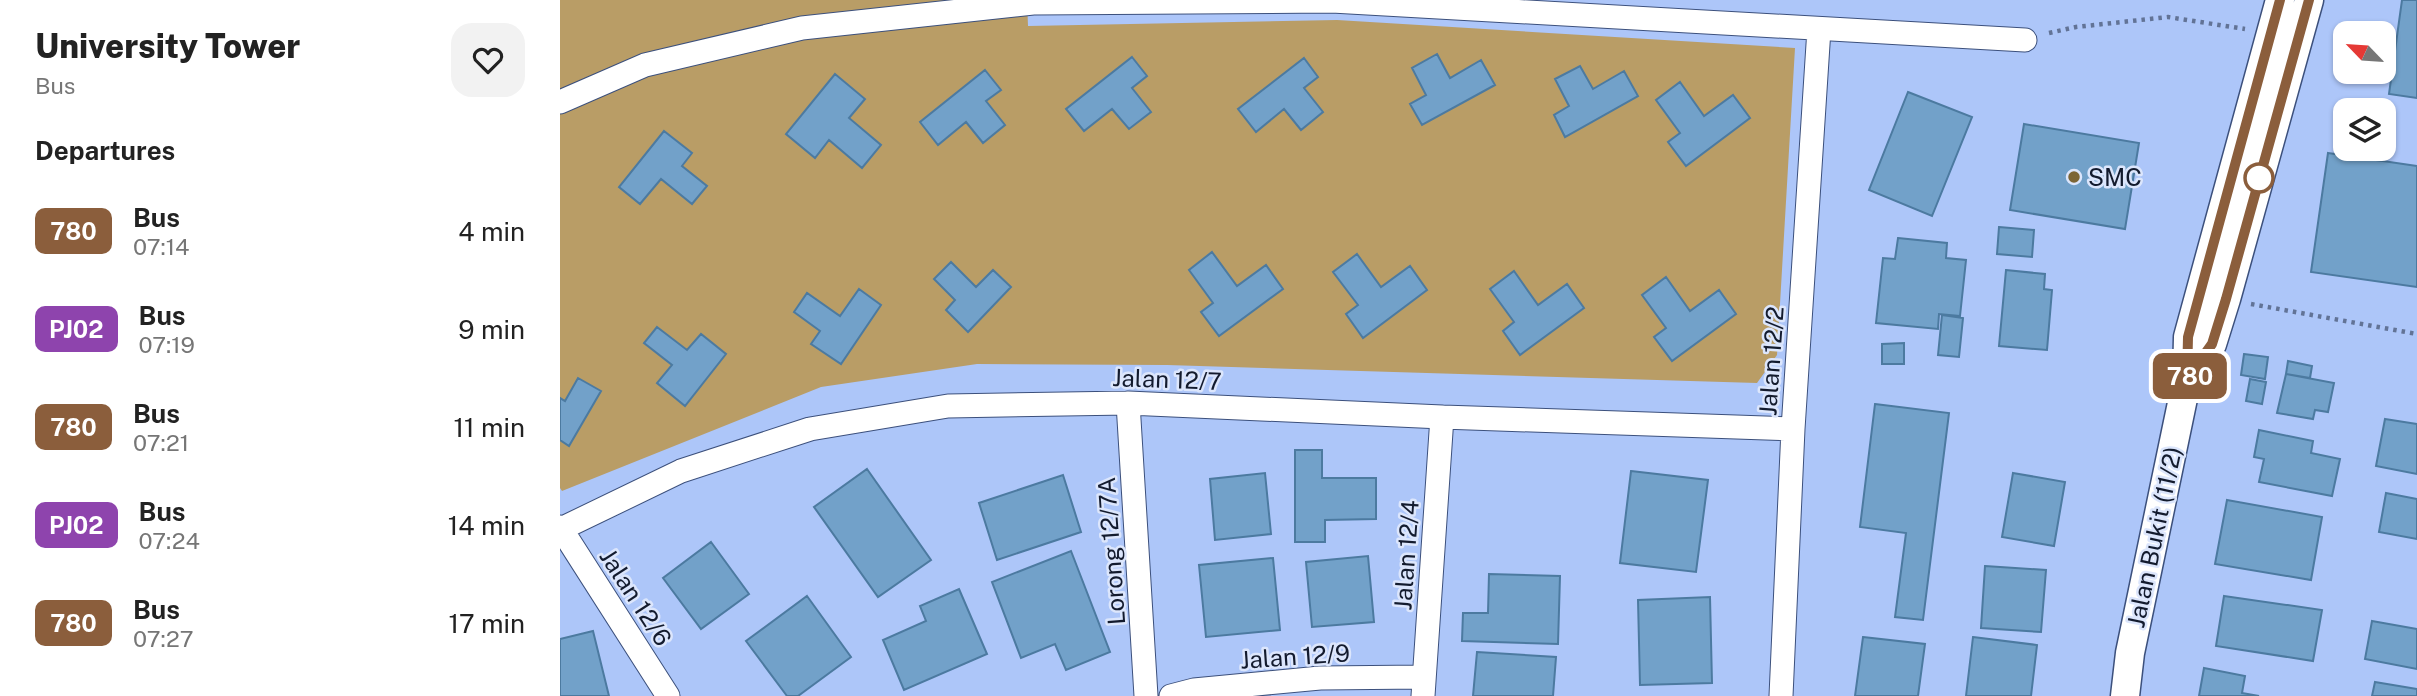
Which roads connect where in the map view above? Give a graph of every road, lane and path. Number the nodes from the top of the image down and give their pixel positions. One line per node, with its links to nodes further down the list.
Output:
1 (2280, 0): 4 (street, Jalan Bukit (11/2))
2 (2309, 0): 7 (street, Jalan Bukit (11/2))
3 (1819, 29): 5 (street); 6 (street); 12 (street, Jalan 12/2)
4 (2270, 34): 5 (path); 9 (street, Jalan Bukit (11/2))
5 (2025, 40)
6 (560, 102)
7 (2226, 299): 8 (path); 9 (street, Jalan Bukit (11/2))
8 (2417, 334)
9 (2187, 379): 19 (street, Jalan Bukit (11/2))
10 (1128, 403): 11 (street, Jalan 12/7); 13 (street, Jalan 12/7); 16 (street, Lorong 12/7A)
11 (1442, 417): 12 (street, Jalan 12/7); 14 (street, Jalan 12/4)
12 (1793, 429): 18 (street, Jalan 12/2)
13 (561, 528): 15 (street, Jalan 12/6)
14 (1423, 687): 17 (street, Jalan 12/9)
15 (668, 696)
16 (1146, 696)
17 (1171, 696)
18 (1781, 696)
19 (2125, 696)

